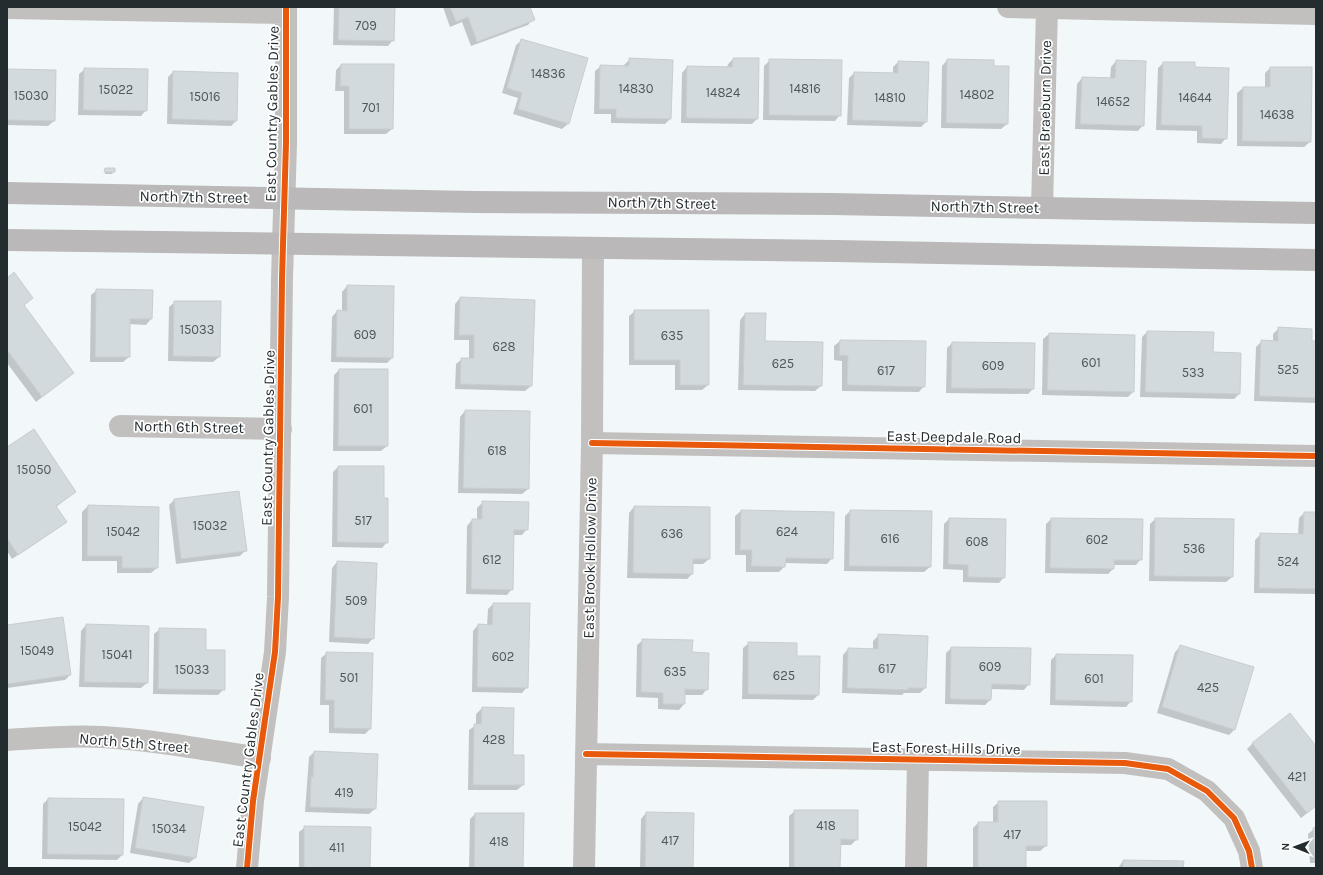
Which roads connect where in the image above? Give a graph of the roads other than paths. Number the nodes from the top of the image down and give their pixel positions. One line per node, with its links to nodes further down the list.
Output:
1 (1008, 7): 2 (street)
2 (1047, 7): 5 (street); 8 (street, East Braeburn Drive)
3 (7, 8): 4 (street)
4 (286, 10): 7 (street, East Country Gables Drive)
5 (1316, 14)
6 (7, 193): 7 (main road, North 7th Street)
7 (284, 198): 8 (main road, North 7th Street); 11 (street, East Country Gables Drive)
8 (1042, 208): 9 (main road, North 7th Street)
9 (1316, 213)
10 (7, 240): 11 (main road)
11 (283, 243): 12 (main road); 15 (street, East Country Gables Drive)
12 (593, 248): 13 (main road); 16 (street, East Brook Hollow Drive)
13 (1316, 260)
14 (120, 426): 15 (street, North 6th Street)
15 (281, 429): 20 (street, East Country Gables Drive)
16 (592, 443): 17 (street, East Deepdale Road); 19 (street, East Brook Hollow Drive)
17 (1316, 456)
18 (7, 740): 20 (street, North 5th Street)
19 (586, 754): 21 (street, East Forest Hills Drive); 23 (street, East Brook Hollow Drive)
20 (260, 758): 22 (street, East Country Gables Drive)
21 (918, 760): 24 (street); 25 (street, East Forest Hills Drive)
22 (247, 868)
23 (584, 868)
24 (916, 868)
25 (1252, 868)

